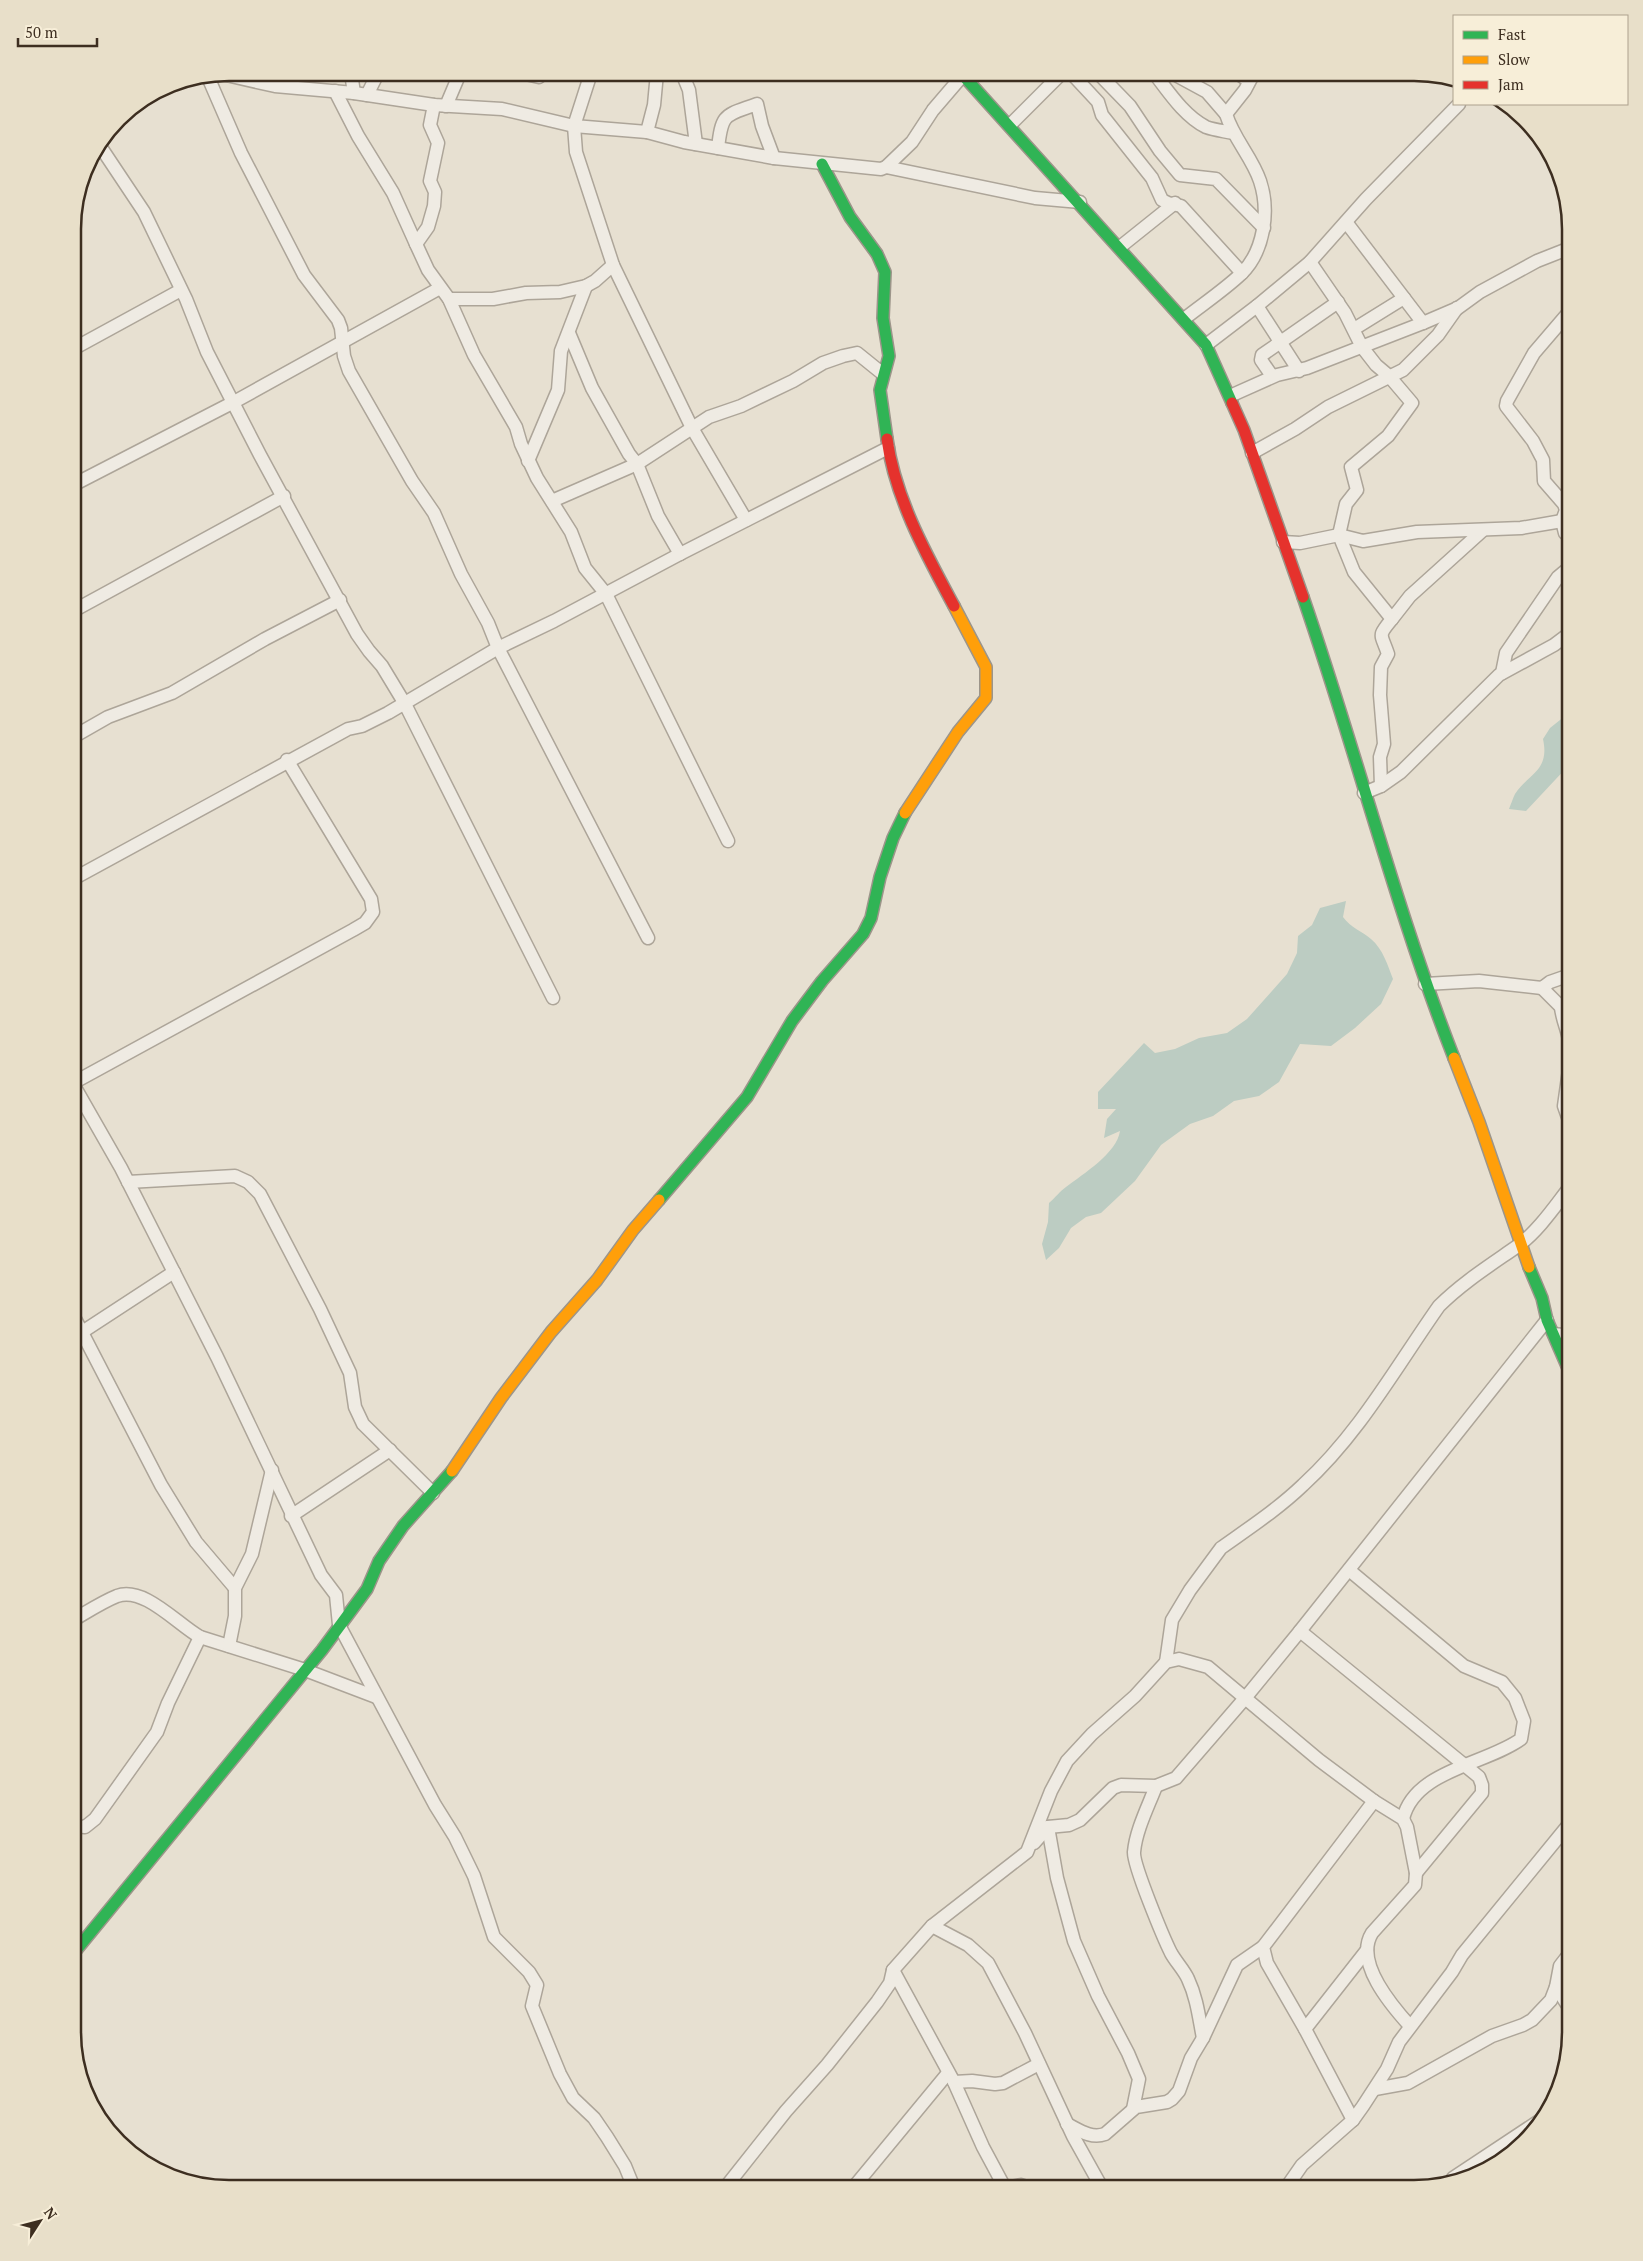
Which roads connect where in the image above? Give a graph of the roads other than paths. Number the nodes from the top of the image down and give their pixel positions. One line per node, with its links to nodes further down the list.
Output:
1 (261, 82): 17 (street)
2 (352, 82): 18 (street)
3 (373, 82): 19 (street)
4 (454, 82): 21 (street)
5 (588, 82): 24 (street)
6 (657, 82): 25 (street)
7 (686, 82): 27 (street)
8 (956, 82): 32 (street)
9 (970, 82): 23 (street)
10 (1053, 82): 23 (street)
11 (1079, 82): 34 (street)
12 (1107, 82): 36 (street)
13 (1161, 82): 26 (street)
14 (1189, 82): 22 (street)
15 (1248, 82): 22 (street)
16 (211, 83): 56 (street)
17 (335, 91): 18 (street); 37 (street)
18 (354, 93): 19 (street)
19 (367, 95): 21 (street)
20 (1458, 105): 35 (street)
21 (440, 106): 24 (street); 37 (street)
22 (1226, 114): 26 (street)
23 (1010, 125): 33 (street)
24 (574, 126): 25 (street); 41 (street)
25 (647, 132): 27 (street)
26 (1233, 133): 36 (street)
27 (696, 144): 28 (street)
28 (718, 148): 30 (street); 30 (street)
29 (103, 151): 45 (street)
30 (774, 158): 31 (street)
31 (822, 164): 32 (street); 62 (street)
32 (886, 167): 33 (street)
33 (1080, 202): 38 (street)
34 (1175, 203): 38 (street); 42 (street)
35 (1346, 222): 40 (street); 46 (street)
36 (1264, 228): 42 (street)
37 (416, 244): 44 (street)
38 (1120, 247): 51 (street)
39 (1562, 252): 50 (street)
40 (1310, 262): 48 (street); 49 (street)
41 (613, 265): 43 (street); 67 (street)
42 (1242, 273): 51 (street)
43 (586, 286): 47 (street); 55 (street)
44 (440, 288): 47 (street); 56 (street)
45 (181, 290): 58 (street); 66 (street)
46 (1404, 298): 53 (street); 54 (street)
47 (449, 299): 70 (street)
48 (1338, 302): 54 (street); 57 (street)
49 (1258, 306): 57 (street); 59 (street)
50 (1458, 308): 53 (street); 64 (street)
51 (1184, 319): 59 (street)
52 (1562, 320): 75 (street)
53 (1423, 323): 60 (street)
54 (1354, 329): 60 (street)
55 (569, 333): 70 (street); 71 (street)
56 (344, 341): 66 (street); 88 (street)
57 (1282, 341): 61 (street); 63 (street)
58 (82, 344)
59 (1206, 345): 65 (street)
60 (1362, 347): 61 (street); 64 (street)
61 (1299, 370): 63 (street)
62 (883, 374): 67 (street); 68 (street)
63 (1272, 376): 65 (street)
64 (1389, 376): 69 (street); 79 (street)
65 (1230, 396): 69 (street)
66 (234, 402): 72 (street); 73 (street)
67 (692, 428): 71 (street); 76 (street)
68 (888, 448): 76 (street); 117 (street)
69 (1252, 453): 80 (street)
70 (528, 461): 74 (street)
71 (636, 464): 74 (street); 81 (street)
72 (82, 480)
73 (284, 496): 84 (street); 85 (street)
74 (552, 501): 83 (street)
75 (1562, 502)
76 (746, 520): 81 (street)
77 (1562, 520): 78 (street)
78 (1482, 531): 79 (street); 86 (street)
79 (1340, 535): 80 (street); 86 (street)
80 (1282, 542): 94 (street)
81 (680, 554): 83 (street)
82 (1562, 574): 89 (street)
83 (606, 594): 88 (street); 95 (street)
84 (340, 600): 90 (street); 91 (street)
85 (82, 606)
86 (1392, 619): 93 (street)
87 (1562, 639): 89 (street)
88 (498, 648): 90 (street); 97 (street)
89 (1502, 673): 93 (street)
90 (405, 704): 92 (street); 101 (street)
91 (82, 732)
92 (287, 760): 96 (street); 103 (street)
93 (1381, 786): 94 (street)
94 (1364, 793): 99 (street)
95 (728, 841)
96 (82, 874)
97 (648, 938)
98 (1562, 978): 100 (street)
99 (1425, 984): 100 (street); 107 (street)
100 (1542, 988): 102 (street)
101 (553, 998)
102 (1562, 1005)
103 (82, 1078)
104 (82, 1099): 105 (street)
105 (128, 1182): 108 (street); 115 (street)
106 (1562, 1196): 107 (street)
107 (1520, 1244): 109 (street); 126 (street)
108 (174, 1272): 110 (street); 116 (street)
109 (1547, 1320): 111 (street); 119 (street)
110 (81, 1333)
111 (1554, 1334): 112 (street); 114 (street)
112 (1562, 1335)
113 (81, 1341): 120 (street)
114 (1562, 1354)
115 (390, 1450): 117 (street); 118 (street)
116 (272, 1470): 118 (street); 120 (street)
117 (433, 1493): 122 (street)
118 (291, 1516): 122 (street)
119 (1349, 1570): 123 (street); 130 (street)
120 (236, 1588): 125 (street)
121 (81, 1616): 124 (street)
122 (339, 1625): 127 (street); 128 (street)
123 (1300, 1630): 129 (street); 130 (street)
124 (200, 1637): 125 (street); 134 (street)
125 (229, 1646): 127 (street)
126 (1166, 1662): 129 (street); 137 (street)
127 (305, 1670): 128 (street); 140 (street)
128 (376, 1697): 158 (street)
129 (1246, 1697): 131 (street); 132 (street)
130 (1464, 1764): 133 (street); 138 (street)
131 (1156, 1786): 135 (street); 149 (street)
132 (1374, 1801): 133 (street); 141 (street)
133 (1403, 1819): 138 (street)
134 (81, 1827)
135 (1048, 1828): 137 (street); 153 (street)
136 (1562, 1833): 147 (street)
137 (1027, 1852): 139 (street)
138 (1416, 1874): 142 (street)
139 (932, 1926): 144 (street); 150 (street)
140 (81, 1943)
141 (1263, 1947): 148 (street); 149 (street)
142 (1367, 1950): 147 (street); 148 (street)
143 (1562, 1963): 145 (street)
144 (894, 1970): 151 (street); 159 (street)
145 (1556, 1987): 146 (street); 152 (street)
146 (1562, 1996)
147 (1410, 2026): 152 (street)
148 (1305, 2029): 154 (street)
149 (1203, 2038): 153 (street)
150 (1039, 2064): 151 (street); 155 (street)
151 (951, 2078): 160 (street); 161 (street)
152 (1375, 2089): 154 (street)
153 (1133, 2109): 155 (street)
154 (1353, 2120): 163 (street)
155 (1067, 2124): 162 (street)
156 (1520, 2134): 157 (street)
157 (1467, 2169)
158 (630, 2179)
159 (732, 2179)
160 (861, 2180)
161 (1001, 2180)
162 (1097, 2180)
163 (1292, 2180)

